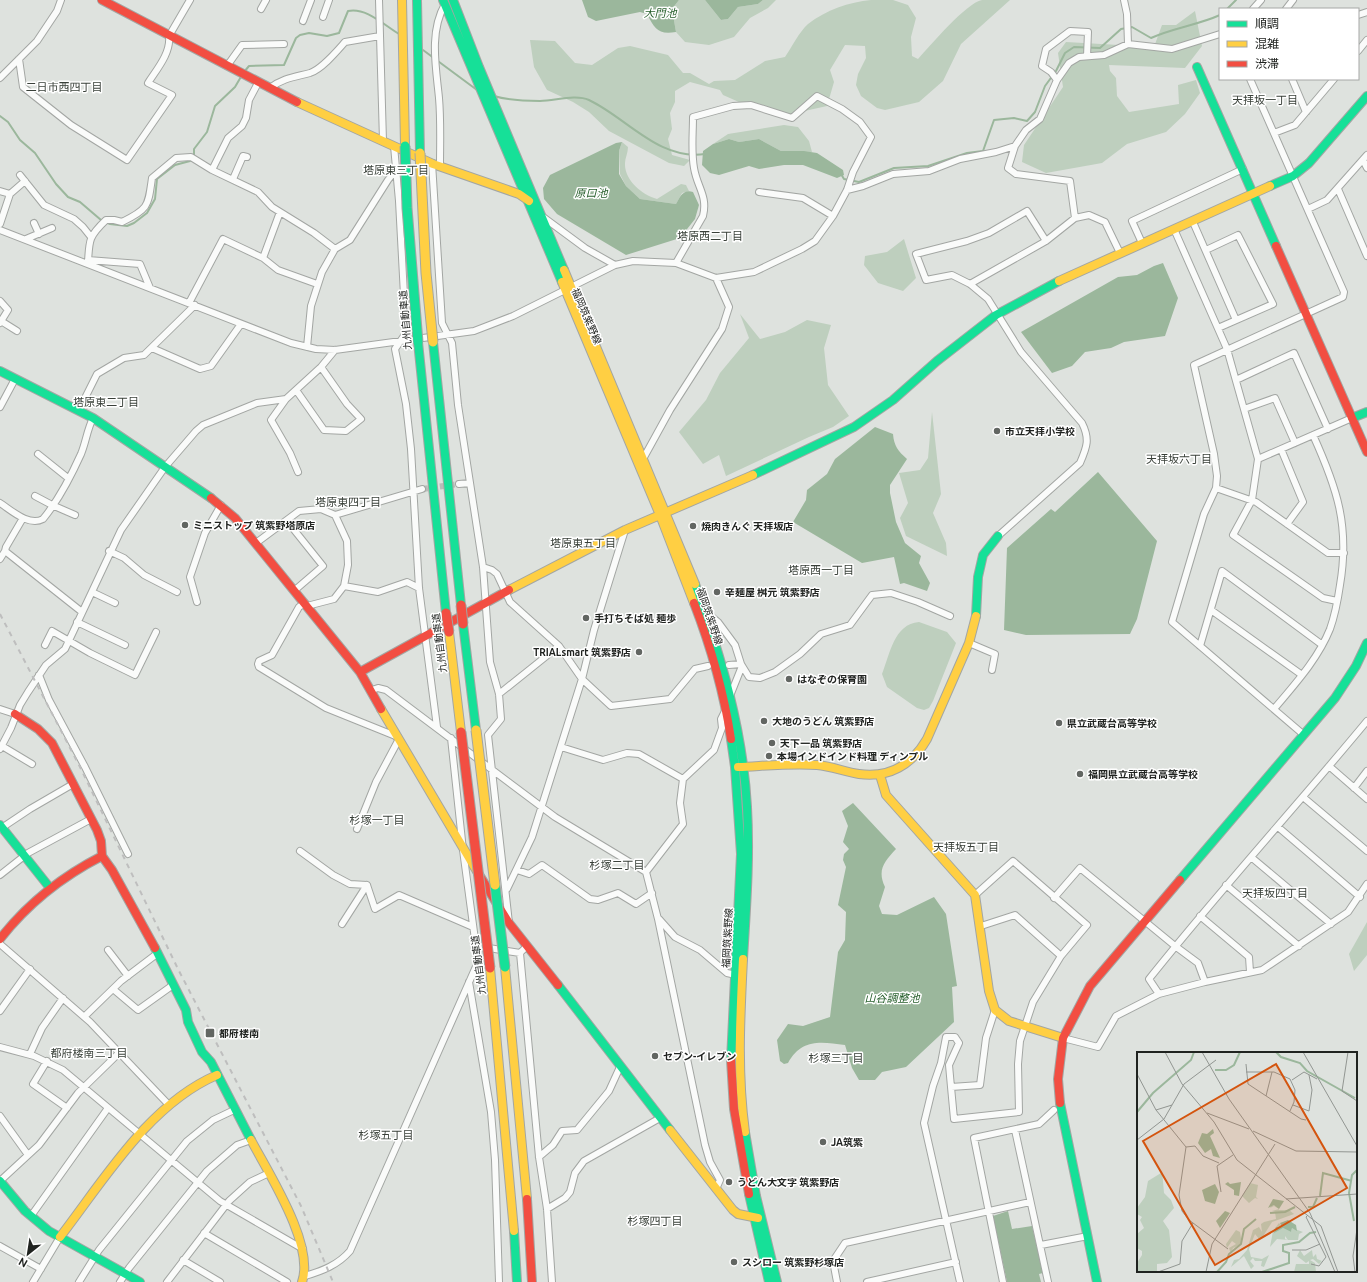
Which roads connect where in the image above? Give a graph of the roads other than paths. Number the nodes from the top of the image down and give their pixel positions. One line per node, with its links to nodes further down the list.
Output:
1 (61, 0): 27 (street)
2 (102, 0): 20 (main road)
3 (190, 0): 20 (street)
4 (266, 0): 16 (street)
5 (311, 0): 18 (street)
6 (329, 0): 17 (street)
7 (379, 0): 21 (street)
8 (402, 0): 318 (main road, 九州自動車道, bridge)
9 (417, 0): 319 (main road, bridge)
10 (1124, 0): 24 (street)
11 (1261, 0): 14 (street)
12 (1293, 0): 15 (street)
13 (447, 1): 45 (street); 60 (main road, 福岡筑紫野線); 64 (main road, 福岡筑紫野線)
14 (1254, 8)
15 (1287, 8)
16 (261, 9)
17 (323, 17)
18 (303, 21)
19 (1219, 34): 24 (street)
20 (169, 36): 27 (street); 28 (main road)
21 (380, 36): 36 (street); 40 (street)
22 (1367, 40): 25 (street)
23 (284, 44): 28 (street)
24 (1128, 44): 26 (street)
25 (1359, 50)
26 (1086, 56): 31 (street); 31 (street)
27 (19, 59): 30 (street)
28 (226, 66): 35 (main road)
29 (1197, 66): 47 (main road)
30 (0, 78)
31 (1057, 80): 42 (street)
32 (1250, 80): 39 (street)
33 (1292, 80): 38 (street)
34 (1333, 80): 38 (street)
35 (258, 83): 36 (main road); 48 (street)
36 (270, 88): 40 (main road)
37 (1367, 96): 51 (main road)
38 (1306, 112): 39 (street)
39 (1274, 134): 51 (street)
40 (383, 141): 41 (main road)
41 (394, 146): 45 (main road); 49 (street)
42 (1015, 146): 55 (street); 65 (street)
43 (247, 157): 52 (street)
44 (1365, 157): 46 (street); 54 (street)
45 (436, 165): 60 (main road); 99 (street)
46 (1367, 168)
47 (1243, 169): 59 (main road); 76 (street)
48 (212, 170): 52 (street); 73 (street)
49 (396, 170): 77 (street); 100 (street)
50 (20, 175): 53 (street)
51 (1293, 176): 59 (main road); 61 (street)
52 (232, 179): 62 (street)
53 (25, 181): 58 (street); 73 (street)
54 (1338, 189): 61 (street); 80 (street)
55 (847, 190): 63 (street); 83 (street)
56 (0, 191): 58 (street)
57 (759, 192): 63 (street)
58 (10, 194): 68 (street)
59 (1254, 194): 66 (main road); 92 (main road)
60 (528, 201): 64 (main road); 89 (main road, 福岡筑紫野線)
61 (1308, 209): 92 (street)
62 (280, 212): 77 (street); 81 (street)
63 (833, 216): 85 (street)
64 (542, 217): 84 (street); 89 (main road, 福岡筑紫野線)
65 (1075, 218): 75 (street); 79 (street)
66 (1193, 222): 70 (main road); 78 (street)
67 (34, 223): 72 (street)
68 (0, 224)
69 (52, 228): 72 (street)
70 (1174, 229): 76 (main road); 97 (street)
71 (0, 230): 74 (street)
72 (39, 234): 74 (street)
73 (91, 237): 82 (street)
74 (26, 239): 82 (street)
75 (1046, 241): 87 (street); 87 (street)
76 (1142, 243): 79 (main road)
77 (335, 249): 86 (street)
78 (1206, 250): 94 (street); 94 (street)
79 (1120, 253): 93 (main road)
80 (1367, 256)
81 (263, 258): 86 (street); 91 (street)
82 (88, 261): 88 (street); 88 (street)
83 (676, 263): 84 (street); 85 (street)
84 (615, 265): 89 (street)
85 (716, 278): 123 (street)
86 (317, 284): 101 (street)
87 (970, 284): 93 (street)
88 (150, 288): 91 (street)
89 (567, 288): 99 (street); 123 (main road, 福岡筑紫野線); 138 (main road, 福岡筑紫野線)
90 (0, 301): 95 (street)
91 (192, 304): 96 (street); 102 (street)
92 (1306, 314): 103 (street); 116 (main road)
93 (996, 315): 138 (main road); 145 (street)
94 (1236, 320): 97 (street)
95 (1, 322): 98 (street)
96 (241, 324): 101 (street); 102 (street)
97 (1218, 328): 103 (street)
98 (17, 331)
99 (448, 335): 100 (street); 128 (street)
100 (400, 342): 104 (street); 132 (street)
101 (307, 347): 104 (street)
102 (152, 348): 113 (street)
103 (1227, 349): 108 (street); 130 (street)
104 (335, 350): 105 (street)
105 (321, 368): 109 (street); 109 (street)
106 (0, 371): 107 (main road)
107 (15, 379): 111 (street); 113 (main road)
108 (1236, 380): 112 (street); 117 (street)
109 (296, 390): 110 (street)
110 (286, 399): 125 (street); 126 (street)
111 (0, 407)
112 (1244, 409): 119 (street); 124 (street)
113 (79, 410): 115 (main road)
114 (1367, 412): 116 (main road)
115 (93, 418): 125 (main road); 127 (street)
116 (1352, 418): 117 (street); 121 (main road)
117 (1328, 429): 118 (street)
118 (1313, 435): 119 (street); 149 (street)
119 (1295, 443): 120 (street)
120 (1281, 449): 124 (street); 143 (street)
121 (1367, 452)
122 (38, 454): 127 (street)
123 (643, 459): 138 (main road, 福岡筑紫野線)
124 (1258, 460): 134 (street)
125 (165, 467): 137 (main road); 148 (street)
126 (298, 472)
127 (68, 478): 136 (street)
128 (470, 483): 129 (street); 151 (street)
129 (459, 484)
130 (1216, 488): 134 (street); 177 (street)
131 (422, 489): 132 (street)
132 (412, 491): 140 (street); 153 (street)
133 (35, 496): 136 (street)
134 (1252, 500): 143 (street); 158 (street)
135 (0, 503): 141 (street)
136 (52, 505): 139 (street); 141 (street)
137 (221, 505): 146 (main road); 159 (street)
138 (663, 514): 144 (main road); 165 (main road, 福岡筑紫野線); 190 (main road, 福岡筑紫野線)
139 (75, 515)
140 (335, 515): 142 (street); 152 (street)
141 (23, 518): 147 (street)
142 (287, 520): 146 (street); 154 (street)
143 (1287, 524): 149 (street)
144 (625, 530): 155 (main road); 185 (street)
145 (998, 536): 172 (main road)
146 (256, 543): 154 (main road)
147 (5, 551): 150 (street); 164 (street)
148 (109, 552): 156 (street); 157 (street)
149 (1344, 553): 158 (street)
150 (0, 559)
151 (482, 567): 155 (street); 160 (street)
152 (344, 586): 153 (street); 162 (street)
153 (418, 588): 169 (street)
154 (295, 590): 162 (main road)
155 (505, 591): 160 (main road); 176 (street)
156 (92, 592): 161 (street); 164 (street)
157 (177, 592)
158 (1337, 601): 173 (street)
159 (196, 602)
160 (485, 602): 169 (main road); 187 (street)
161 (115, 603)
162 (306, 604): 182 (main road); 196 (street)
163 (1211, 610): 173 (street); 177 (street); 184 (street)
164 (82, 612): 167 (street)
165 (706, 612): 179 (street); 188 (main road, 福岡筑紫野線)
166 (950, 616): 179 (street)
167 (77, 622): 170 (street); 175 (street)
168 (156, 632): 170 (street)
169 (424, 637): 182 (main road); 194 (street)
170 (69, 641): 174 (street); 183 (street)
171 (1367, 642): 195 (main road)
172 (970, 643): 181 (street); 205 (main road)
173 (1321, 644): 184 (street)
174 (45, 645)
175 (125, 645)
176 (559, 646): 185 (street); 187 (street)
177 (1200, 646): 191 (street)
178 (729, 665): 179 (street)
179 (742, 665): 188 (street)
180 (708, 666): 185 (street)
181 (992, 670)
182 (360, 672): 186 (main road)
183 (39, 675): 192 (street); 219 (street)
184 (1302, 675): 191 (street)
185 (582, 679): 198 (street)
186 (372, 690): 194 (street); 196 (main road)
187 (499, 694): 203 (street)
188 (730, 696): 202 (main road, 福岡筑紫野線)
189 (0, 709): 192 (street)
190 (726, 709): 202 (main road, 福岡筑紫野線); 206 (street)
191 (1274, 709): 195 (street)
192 (16, 714): 199 (street); 207 (main road)
193 (1367, 721): 201 (street)
194 (437, 727): 197 (street)
195 (1304, 735): 237 (main road)
196 (399, 738): 215 (street); 216 (main road)
197 (451, 738): 203 (street); 216 (street)
198 (561, 747): 206 (street); 211 (street)
199 (1, 748): 200 (street)
200 (32, 764)
201 (1329, 766): 208 (street); 209 (street)
202 (739, 767): 205 (main road); 254 (main road, 福岡筑紫野線); 297 (main road, 福岡筑紫野線)
203 (493, 770): 211 (street); 230 (street)
204 (1367, 772): 208 (street)
205 (880, 775): 232 (main road)
206 (683, 779): 224 (street)
207 (73, 784): 212 (main road); 213 (street)
208 (1354, 788): 210 (street)
209 (1303, 797): 214 (street); 218 (street)
210 (1367, 799)
211 (542, 807): 223 (street); 224 (street)
212 (91, 819): 220 (street); 221 (main road)
213 (1, 827): 220 (main road)
214 (1278, 828): 222 (street); 233 (street)
215 (357, 829)
216 (463, 850): 238 (main road); 242 (street)
217 (300, 851): 227 (street)
218 (1367, 851)
219 (128, 854)
220 (25, 856): 225 (street); 229 (main road)
221 (102, 856): 229 (main road); 250 (main road)
222 (1251, 858): 228 (street); 240 (street)
223 (517, 870): 230 (street); 231 (street)
224 (646, 872): 231 (street)
225 (0, 875)
226 (1367, 884): 233 (street)
227 (366, 885): 239 (street); 242 (street)
228 (1226, 885): 235 (street); 247 (street)
229 (50, 888): 243 (main road)
230 (507, 888): 238 (street)
231 (652, 893): 236 (street)
232 (976, 895): 234 (street); 241 (main road)
233 (1360, 896): 240 (street)
234 (1054, 898): 237 (street); 251 (street)
235 (1200, 916): 246 (street); 253 (street)
236 (658, 919): 254 (street); 291 (street)
237 (1146, 922): 246 (street); 266 (main road)
238 (510, 923): 249 (main road)
239 (342, 924)
240 (1331, 924): 247 (street)
241 (981, 926): 251 (street); 262 (main road)
242 (473, 927): 245 (street)
243 (0, 939)
244 (0, 944): 252 (street)
245 (476, 946): 249 (street); 256 (street)
246 (1175, 946): 257 (street); 260 (street)
247 (1299, 946): 253 (street)
248 (108, 950): 255 (street)
249 (523, 950): 271 (main road); 286 (street)
250 (158, 953): 255 (street); 258 (main road)
251 (1061, 956): 265 (street)
252 (30, 969): 261 (street); 263 (street)
253 (1250, 972): 257 (street)
254 (736, 975): 297 (main road, 福岡筑紫野線)
255 (128, 976): 259 (street)
256 (469, 982): 310 (street); 317 (street)
257 (1206, 982): 260 (street)
258 (173, 985): 259 (street); 272 (main road)
259 (112, 989): 264 (street)
260 (1158, 994): 266 (street)
261 (63, 998): 264 (street); 269 (street)
262 (995, 1010): 265 (main road); 274 (street)
263 (0, 1011)
264 (84, 1017): 268 (street)
265 (1025, 1027): 266 (main road); 274 (street)
266 (1063, 1038): 300 (main road)
267 (0, 1047): 269 (street)
268 (119, 1053): 273 (street); 275 (street)
269 (30, 1054): 270 (street)
270 (47, 1061): 273 (street); 276 (street)
271 (620, 1067): 281 (main road); 286 (street)
272 (217, 1075): 275 (main road); 278 (main road)
273 (84, 1087): 276 (street); 277 (street)
274 (951, 1087): 298 (street)
275 (168, 1104): 283 (main road)
276 (67, 1108): 285 (street)
277 (108, 1108): 283 (street); 296 (street)
278 (234, 1110): 284 (main road); 287 (street)
279 (1054, 1110): 282 (street)
280 (0, 1116): 285 (street)
281 (660, 1118): 291 (main road); 294 (street)
282 (1015, 1130): 292 (street); 295 (street)
283 (139, 1135): 287 (street); 301 (main road)
284 (251, 1140): 288 (main road); 290 (street)
285 (28, 1155): 289 (street)
286 (539, 1157): 294 (street)
287 (170, 1161): 290 (street); 305 (street)
288 (269, 1173): 293 (street); 304 (main road)
289 (0, 1181): 296 (main road)
290 (197, 1182): 293 (street); 309 (street)
291 (716, 1189): 297 (main road)
292 (1030, 1202): 295 (street); 302 (street)
293 (226, 1205): 299 (street); 304 (street)
294 (547, 1209): 320 (street)
295 (989, 1211): 298 (street); 326 (street)
296 (30, 1216): 301 (main road)
297 (757, 1217): 321 (main road, 福岡筑紫野線); 322 (main road, 福岡筑紫野線)
298 (946, 1220): 307 (street); 323 (street)
299 (204, 1233): 306 (street); 316 (street)
300 (1088, 1236): 302 (street); 328 (main road)
301 (60, 1237): 305 (main road); 308 (street)
302 (1041, 1245): 327 (street)
303 (0, 1246): 308 (street)
304 (303, 1249): 310 (main road)
305 (95, 1256): 309 (main road); 312 (street)
306 (183, 1260): 314 (street); 315 (street)
307 (956, 1262): 324 (street); 325 (street)
308 (41, 1269): 311 (street)
309 (122, 1278): 313 (main road)
310 (303, 1279)
311 (33, 1282)
312 (79, 1282)
313 (140, 1282)
314 (167, 1282)
315 (220, 1282)
316 (287, 1282)
317 (499, 1282)
318 (517, 1282)
319 (532, 1282)
320 (552, 1282)
321 (769, 1282)
322 (778, 1282)
323 (837, 1282)
324 (867, 1282)
325 (960, 1282)
326 (1003, 1282)
327 (1048, 1282)
328 (1097, 1282)

